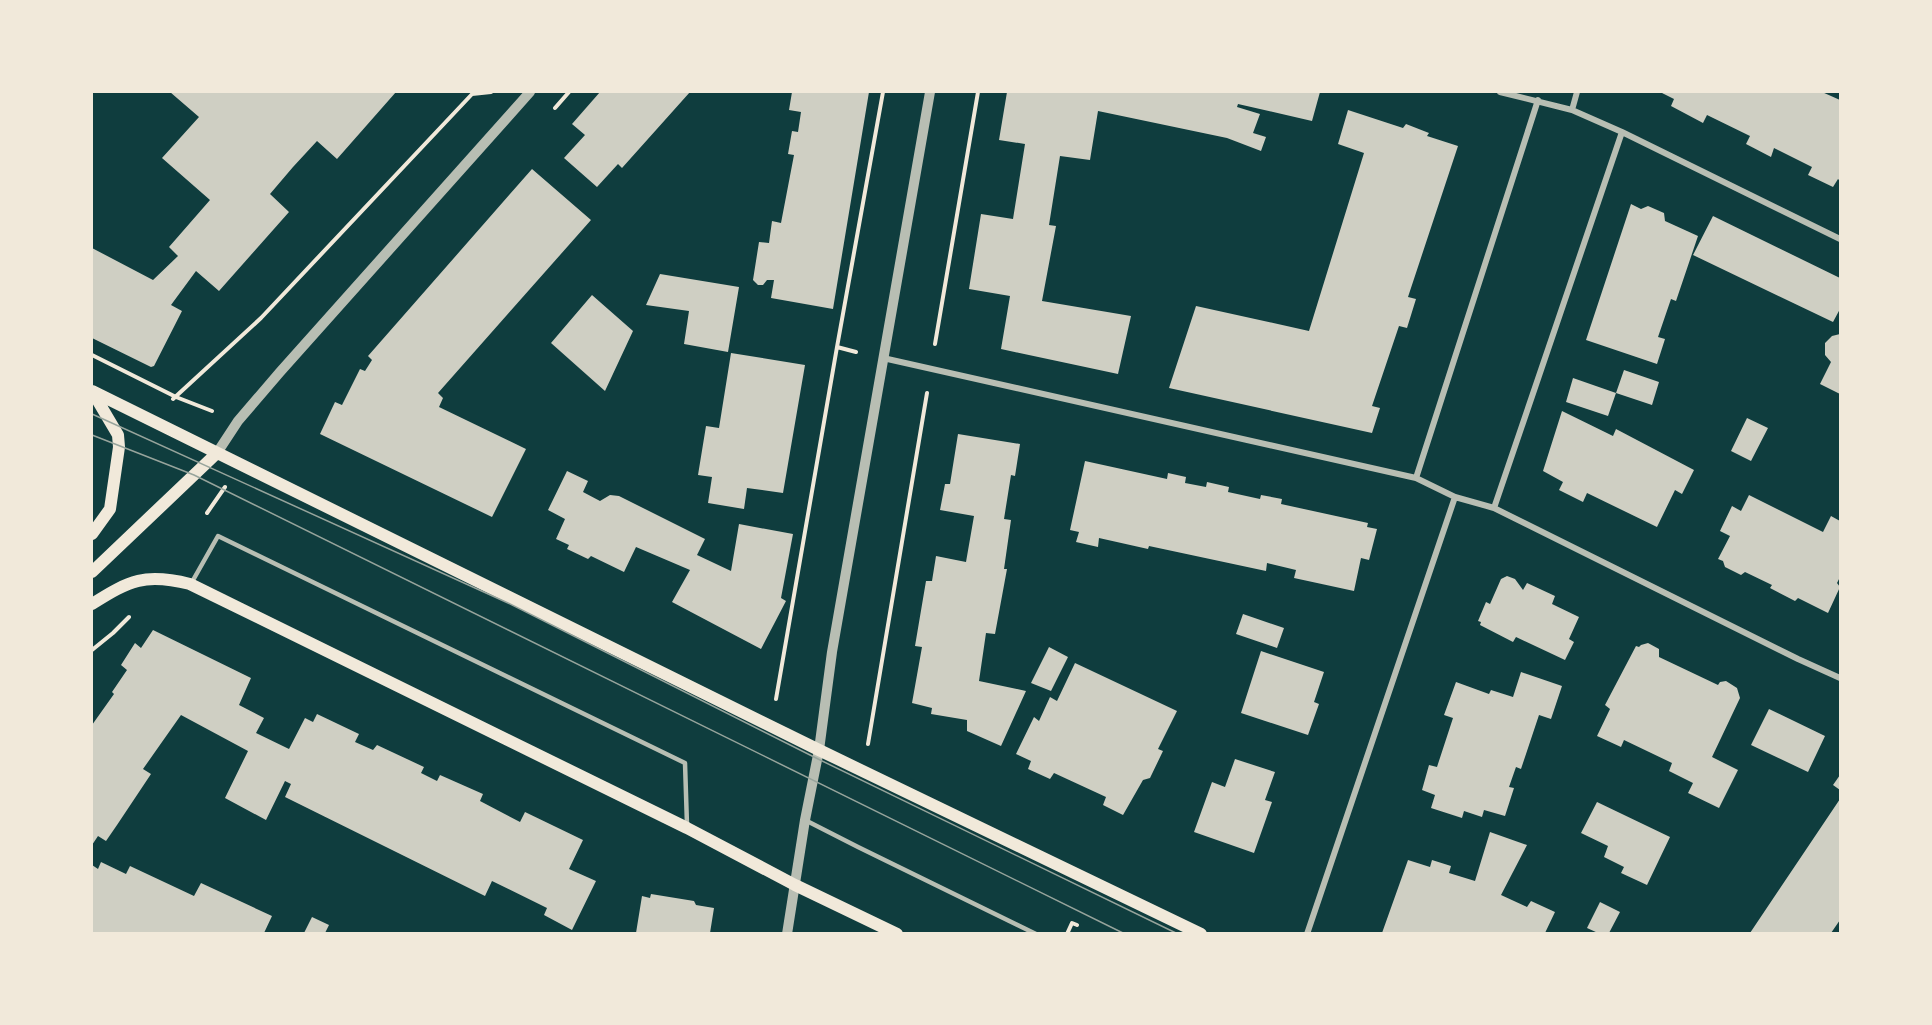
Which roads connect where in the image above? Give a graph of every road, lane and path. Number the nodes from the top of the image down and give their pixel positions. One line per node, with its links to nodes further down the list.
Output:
1 (498, 92): 8 (path)
2 (530, 92): 19 (street)
3 (883, 92): 31 (path)
4 (930, 92): 14 (street)
5 (978, 92): 15 (path)
6 (1500, 92): 9 (street)
7 (1577, 92): 10 (street)
8 (472, 93): 17 (path)
9 (1538, 100): 10 (street); 22 (street)
10 (1572, 110): 11 (street)
11 (1622, 132): 12 (street); 24 (street)
12 (1840, 239)
13 (92, 356): 17 (path)
14 (882, 357): 15 (street); 32 (street)
15 (931, 369): 22 (street); 33 (path)
16 (92, 391): 18 (main road); 26 (main road)
17 (176, 397): 18 (path); 19 (path)
18 (144, 417): 20 (main road)
19 (238, 421): 20 (street)
20 (217, 453): 21 (main road); 27 (main road)
21 (242, 466): 25 (path); 31 (main road)
22 (1416, 478): 23 (street)
23 (1455, 497): 24 (street); 43 (street)
24 (1494, 508): 30 (street)
25 (201, 522)
26 (92, 534)
27 (92, 572)
28 (190, 584): 29 (main road); 35 (main road); 35 (lane)
29 (92, 604)
30 (1840, 678)
31 (772, 726): 32 (main road)
32 (819, 750): 33 (main road); 34 (street)
33 (863, 771): 42 (main road)
34 (805, 820): 36 (street); 40 (lane)
35 (687, 828): 36 (main road)
36 (795, 885): 38 (street); 39 (main road)
37 (1077, 925): 41 (path)
38 (787, 933)
39 (897, 933)
40 (1036, 933)
41 (1067, 933)
42 (1200, 933)
43 (1308, 933)

